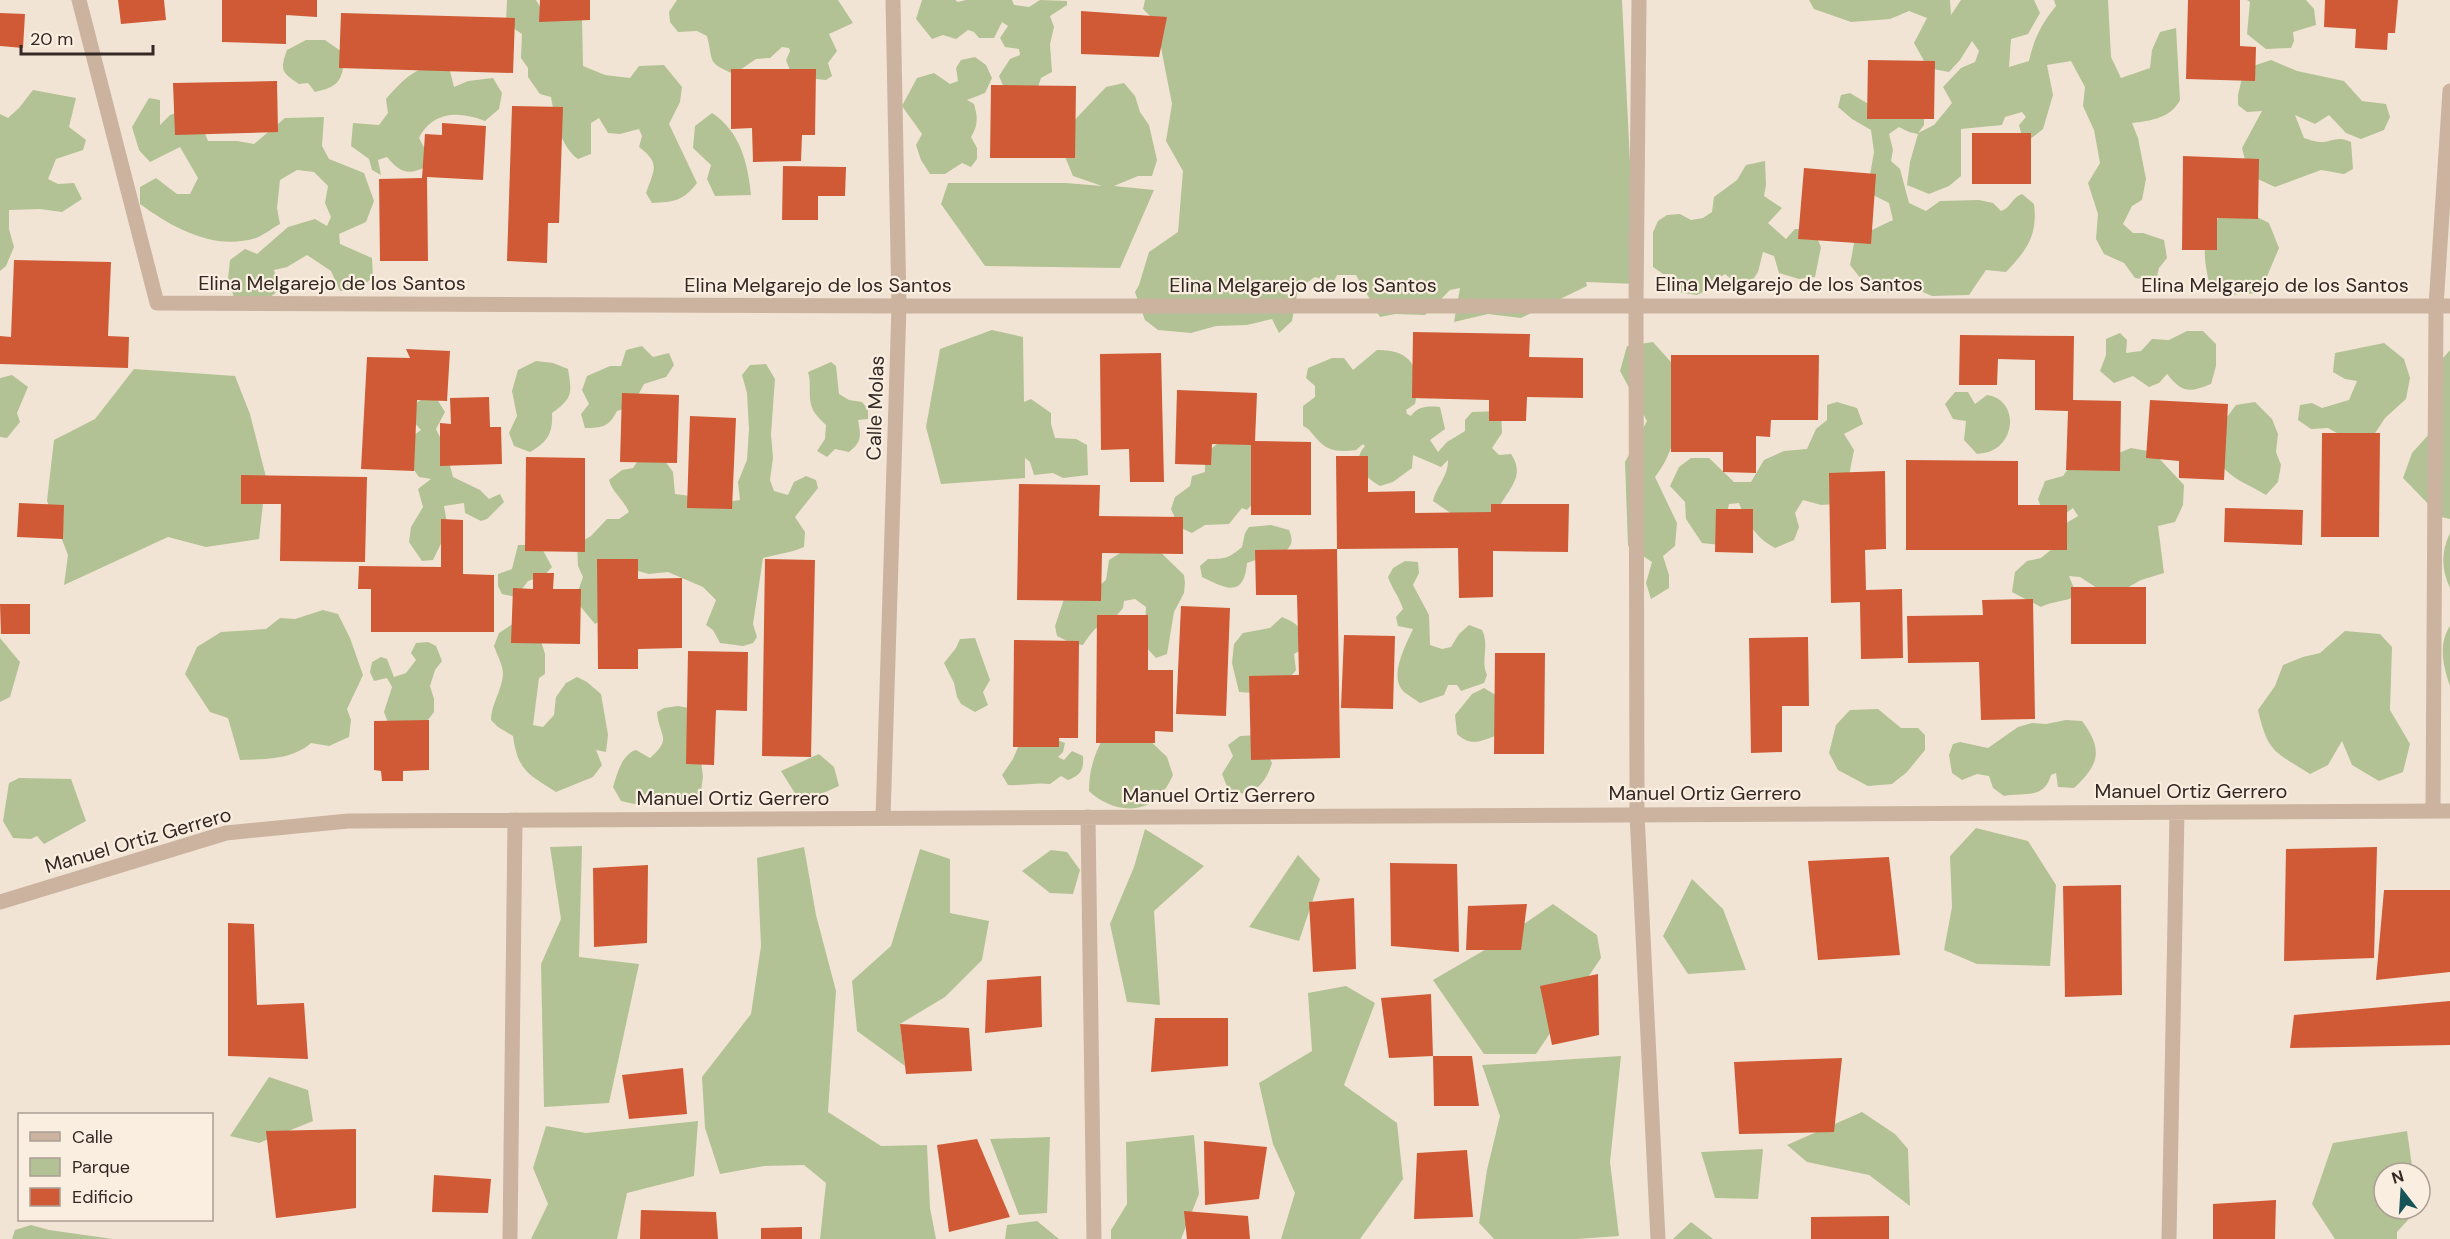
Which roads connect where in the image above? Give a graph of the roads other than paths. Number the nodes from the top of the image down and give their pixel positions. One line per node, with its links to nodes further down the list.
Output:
1 (79, 0): 6 (street, Elina Melgarejo de los Santos)
2 (893, 0): 6 (street, Calle Molas)
3 (1639, 0): 5 (street)
4 (2450, 91): 7 (street)
5 (1635, 305): 6 (street, Elina Melgarejo de los Santos); 7 (street, Elina Melgarejo de los Santos); 11 (street)
6 (899, 306): 13 (street, Calle Molas)
7 (2443, 306): 8 (street)
8 (2433, 811): 9 (street, Manuel Ortiz Gerrero); 10 (street, Manuel Ortiz Gerrero)
9 (2450, 811)
10 (2177, 813): 11 (street, Manuel Ortiz Gerrero); 19 (street)
11 (1637, 814): 12 (street, Manuel Ortiz Gerrero); 18 (street)
12 (1088, 817): 13 (street, Manuel Ortiz Gerrero); 17 (street)
13 (883, 818): 14 (street, Manuel Ortiz Gerrero)
14 (515, 820): 15 (street, Manuel Ortiz Gerrero); 16 (street)
15 (0, 902)
16 (510, 1239)
17 (1094, 1239)
18 (1658, 1239)
19 (2169, 1239)

